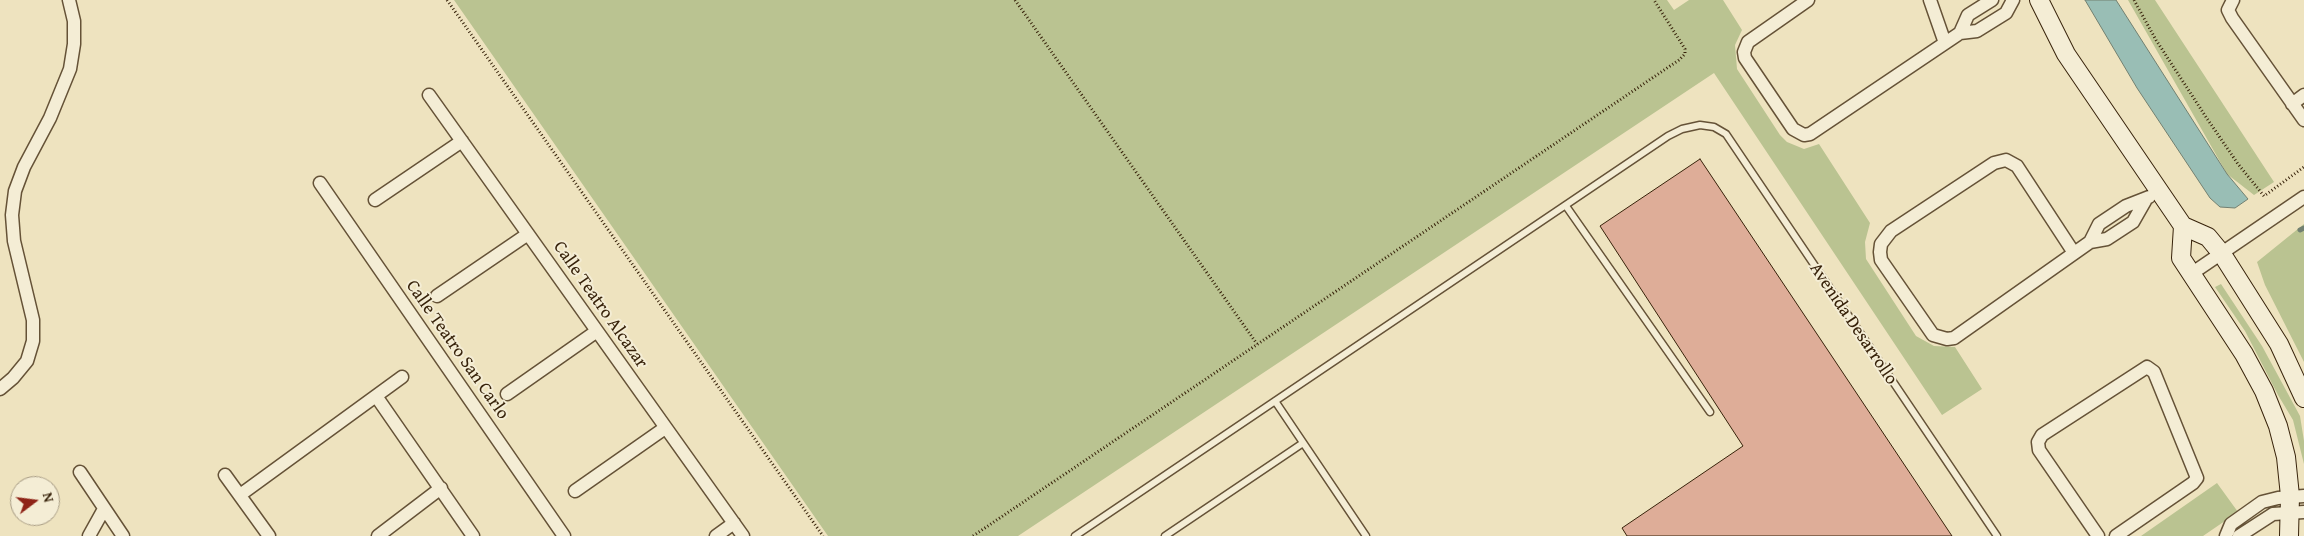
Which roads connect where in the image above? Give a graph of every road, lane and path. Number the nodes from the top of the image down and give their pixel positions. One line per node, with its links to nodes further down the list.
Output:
1 (69, 0): 35 (street)
2 (447, 0): 59 (path)
3 (1015, 0): 33 (path)
4 (1654, 0): 33 (path)
5 (1808, 0): 13 (street)
6 (1930, 0): 13 (street)
7 (1992, 0): 12 (street)
8 (2013, 0): 12 (street)
9 (2039, 0): 21 (street)
10 (2134, 0): 19 (path)
11 (2230, 5): 16 (street)
12 (1960, 33): 13 (street)
13 (1945, 43)
14 (429, 95): 18 (street, Calle Teatro Alcazar)
15 (2304, 95): 16 (street)
16 (2292, 104): 17 (street)
17 (2304, 120)
18 (462, 141): 23 (street); 26 (street, Calle Teatro Alcazar)
19 (2304, 167)
20 (320, 183): 56 (street, Calle Teatro San Carlo)
21 (2152, 196): 25 (street); 27 (street); 27 (street)
22 (2304, 197): 29 (street)
23 (375, 200)
24 (1566, 206): 39 (lane); 40 (lane); 64 (lane, Avenida Desarrollo)
25 (2183, 226): 29 (street); 30 (street)
26 (528, 234): 31 (street); 32 (street, Calle Teatro Alcazar)
27 (2090, 242): 28 (street)
28 (2074, 253): 28 (street)
29 (2222, 254): 30 (street); 38 (street)
30 (2191, 274): 48 (street)
31 (438, 296)
32 (597, 331): 36 (street); 41 (street, Calle Teatro Alcazar)
33 (1257, 344): 60 (path)
34 (402, 377): 37 (street)
35 (0, 389)
36 (507, 394)
37 (376, 396): 45 (street); 47 (street)
38 (2304, 398)
39 (1275, 401): 42 (lane); 61 (lane)
40 (1710, 412)
41 (665, 428): 46 (street); 50 (street, Calle Teatro Alcazar)
42 (1303, 443): 62 (lane); 63 (lane)
43 (80, 472): 49 (street)
44 (225, 475): 47 (street)
45 (440, 488): 54 (street); 55 (street)
46 (575, 491)
47 (240, 495): 53 (street)
48 (2297, 504): 67 (street); 68 (street); 69 (street)
49 (104, 509): 51 (street); 52 (street)
50 (734, 523): 57 (street); 58 (street, Calle Teatro Alcazar)
51 (88, 536)
52 (123, 536)
53 (269, 536)
54 (378, 536)
55 (473, 536)
56 (564, 536)
57 (716, 536)
58 (743, 536)
59 (823, 536)
60 (973, 536)
61 (1075, 536)
62 (1166, 536)
63 (1366, 536)
64 (1997, 536)
65 (2098, 536): 66 (street)
66 (2116, 536)
67 (2226, 536)
68 (2239, 536)
69 (2289, 536)

